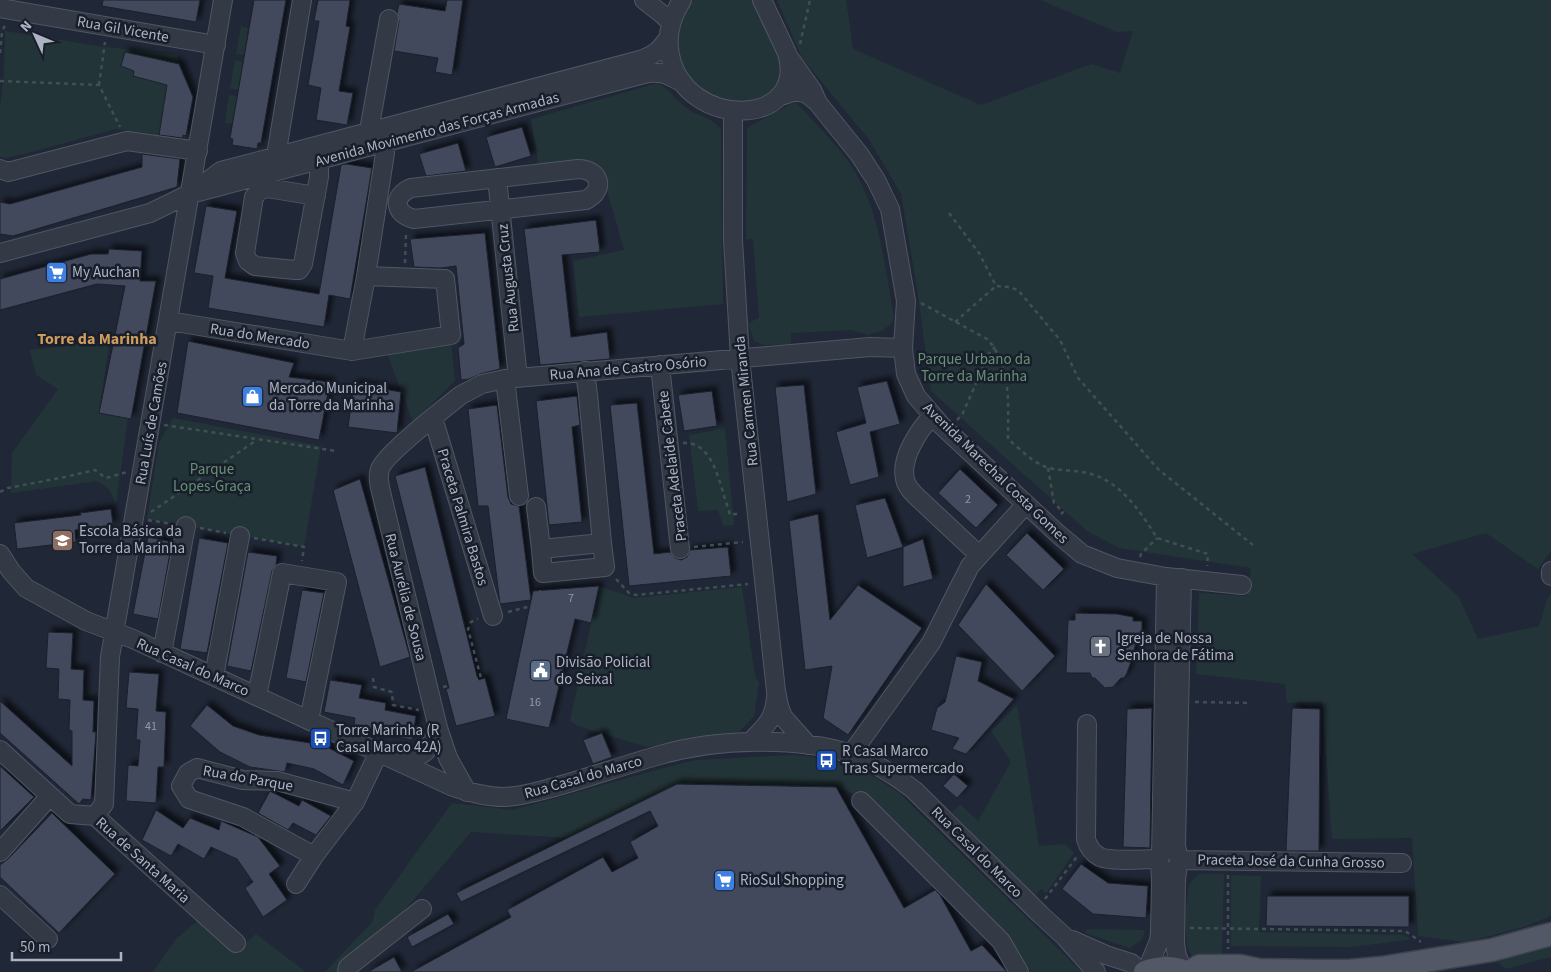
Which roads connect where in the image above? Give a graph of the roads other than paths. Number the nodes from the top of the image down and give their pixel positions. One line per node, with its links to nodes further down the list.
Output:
1 (223, 0): 9 (street, Rua Luís de Camões)
2 (302, 0): 19 (street)
3 (644, 0): 8 (street)
4 (682, 0): 8 (street)
5 (762, 0): 10 (street)
6 (3, 6): 9 (street, Rua Gil Vicente)
7 (389, 19): 16 (street)
8 (670, 30): 11 (street, Avenida Movimento das Forças Armadas); 12 (street)
9 (216, 45): 17 (street, Rua Luís de Camões)
10 (791, 60): 13 (street); 14 (street, Avenida Marechal Costa Gomes)
11 (580, 83): 12 (street, Avenida Movimento das Forças Armadas); 16 (street, Avenida Movimento das Forças Armadas)
12 (683, 83): 15 (street)
13 (778, 97): 14 (street, Avenida Marechal Costa Gomes); 15 (street, Avenida Marechal Costa Gomes)
14 (817, 102): 28 (street, Avenida Marechal Costa Gomes)
15 (733, 111): 30 (street, Rua Carmen Miranda)
16 (376, 137): 18 (street, Avenida Movimento das Forças Armadas); 26 (street)
17 (198, 150): 20 (street); 22 (street, Rua Luís de Camões)
18 (315, 154): 19 (street, Avenida Movimento das Forças Armadas); 22 (street, Avenida Movimento das Forças Armadas); 23 (street)
19 (276, 156): 22 (street, Avenida Movimento das Forças Armadas)
20 (0, 169)
21 (497, 178): 24 (street, Rua Augusta Cruz); 24 (street); 24 (street)
22 (191, 194): 25 (street, Avenida Movimento das Forças Armadas); 27 (street, Rua Luís de Camões)
23 (316, 196): 23 (street)
24 (500, 209): 33 (street, Rua Augusta Cruz)
25 (0, 253)
26 (366, 276): 29 (street); 29 (street, Rua do Mercado)
27 (169, 321): 29 (street, Rua do Mercado); 52 (street, Rua Luís de Camões)
28 (903, 348): 30 (street, Rua Ana de Castro Osório); 34 (street, Avenida Marechal Costa Gomes)
29 (352, 351)
30 (740, 358): 31 (street, Rua Ana de Castro Osório); 55 (street, Rua Carmen Miranda)
31 (660, 365): 32 (street, Rua Ana de Castro Osório); 44 (street, Praceta Adelaide Cabete)
32 (586, 371): 33 (street, Rua Ana de Castro Osório); 42 (street)
33 (512, 378): 35 (street, Rua Ana de Castro Osório); 37 (street, Rua Augusta Cruz)
34 (932, 416): 38 (street, Avenida Marechal Costa Gomes); 46 (street)
35 (433, 418): 36 (street, Rua Ana de Castro Osório); 51 (street, Praceta Palmira Bastos)
36 (382, 465): 59 (street, Rua Aurélia de Sousa)
37 (519, 496)
38 (1026, 504): 46 (street); 49 (street, Avenida Marechal Costa Gomes)
39 (536, 507): 43 (street)
40 (186, 526): 53 (street)
41 (240, 536): 54 (street)
42 (602, 543): 43 (street); 43 (street)
43 (541, 549)
44 (680, 549)
45 (0, 554): 52 (street, Rua Casal do Marco)
46 (978, 555): 64 (street)
47 (1551, 571): 48 (street)
48 (1551, 576)
49 (1174, 577): 50 (street, Avenida Marechal Costa Gomes); 73 (street); 73 (street)
50 (1242, 584)
51 (493, 616)
52 (114, 632): 53 (street, Rua Casal do Marco); 70 (street, Rua Luís de Camões)
53 (162, 653): 54 (street, Rua Casal do Marco)
54 (214, 676): 56 (street, Rua Casal do Marco)
55 (776, 690): 60 (street, Rua Carmen Miranda); 61 (street, Rua Carmen Miranda)
56 (257, 696): 57 (street, Rua Casal do Marco); 57 (street)
57 (310, 720): 63 (street, Rua Casal do Marco)
58 (1087, 724): 73 (street, Praceta José da Cunha Grosso)
59 (438, 728): 65 (street); 66 (street, Rua Aurélia de Sousa)
60 (750, 742): 61 (street, Rua Casal do Marco); 66 (street, Rua Casal do Marco)
61 (808, 745): 64 (street, Rua Casal do Marco)
62 (0, 750): 67 (street, Rua de Santa Maria)
63 (379, 752): 65 (street, Rua Casal do Marco); 69 (street)
64 (851, 754): 79 (street, Rua Casal do Marco)
65 (403, 764): 66 (street, Rua Casal do Marco)
66 (467, 792)
67 (50, 796): 70 (street, Rua de Santa Maria); 71 (street)
68 (861, 801): 85 (street)
69 (355, 802): 72 (street); 72 (street, Rua do Parque)
70 (95, 816): 81 (street, Rua de Santa Maria)
71 (0, 852)
72 (314, 856): 75 (street)
73 (1169, 860): 74 (street, Praceta José da Cunha Grosso); 82 (street); 87 (street)
74 (1402, 863)
75 (296, 884)
76 (0, 895): 80 (street)
77 (422, 909): 84 (street)
78 (1551, 934): 83 (main road)
79 (1065, 937): 86 (street, Rua Casal do Marco); 87 (street, Rua Casal do Marco)
80 (48, 939)
81 (236, 943)
82 (1186, 971): 83 (main road); 87 (main road)
83 (1256, 971)
84 (347, 972)
85 (1019, 972)
86 (1096, 972)
87 (1144, 972)

